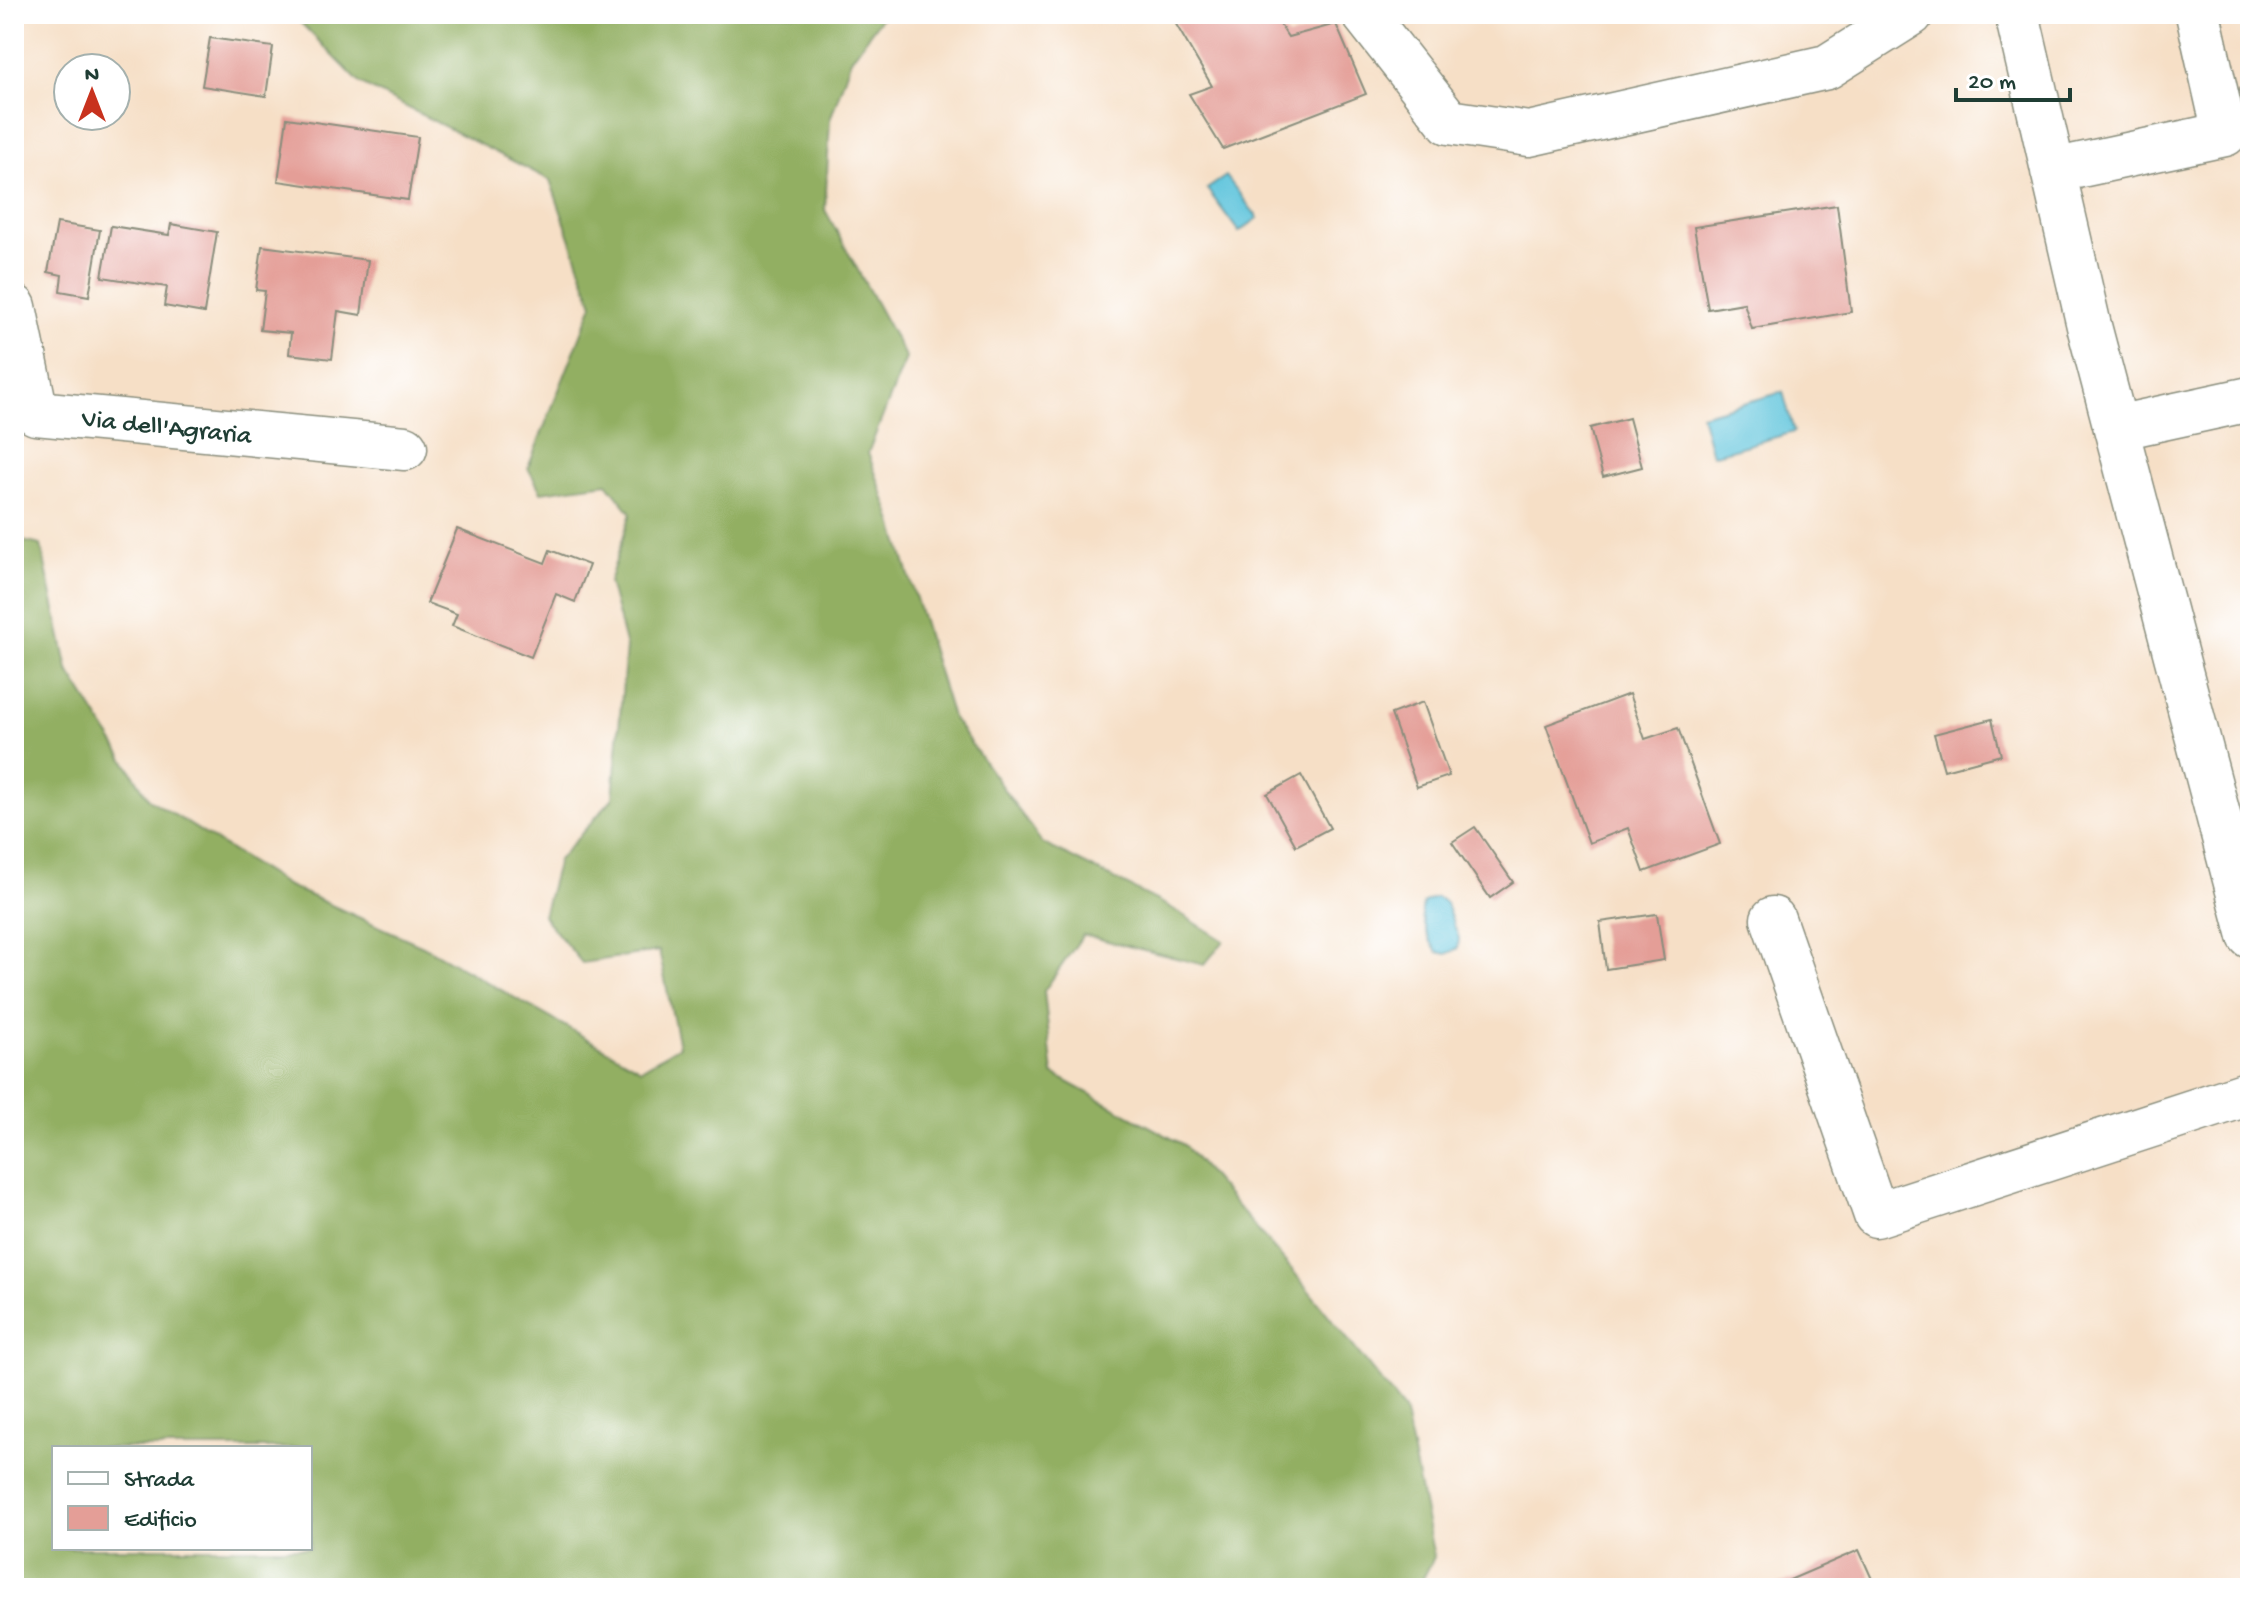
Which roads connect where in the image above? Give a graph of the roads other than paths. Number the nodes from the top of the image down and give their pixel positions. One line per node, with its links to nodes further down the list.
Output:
1 (1364, 14): 2 (street)
2 (1911, 14)
3 (2017, 14): 5 (street)
4 (2198, 14): 5 (street)
5 (2053, 171): 8 (street)
6 (14, 307): 9 (street, Via dell'Agraria)
7 (2250, 399): 8 (street)
8 (2116, 428): 11 (street)
9 (405, 448)
10 (1773, 919): 12 (street)
11 (2250, 936)
12 (2250, 1093)

